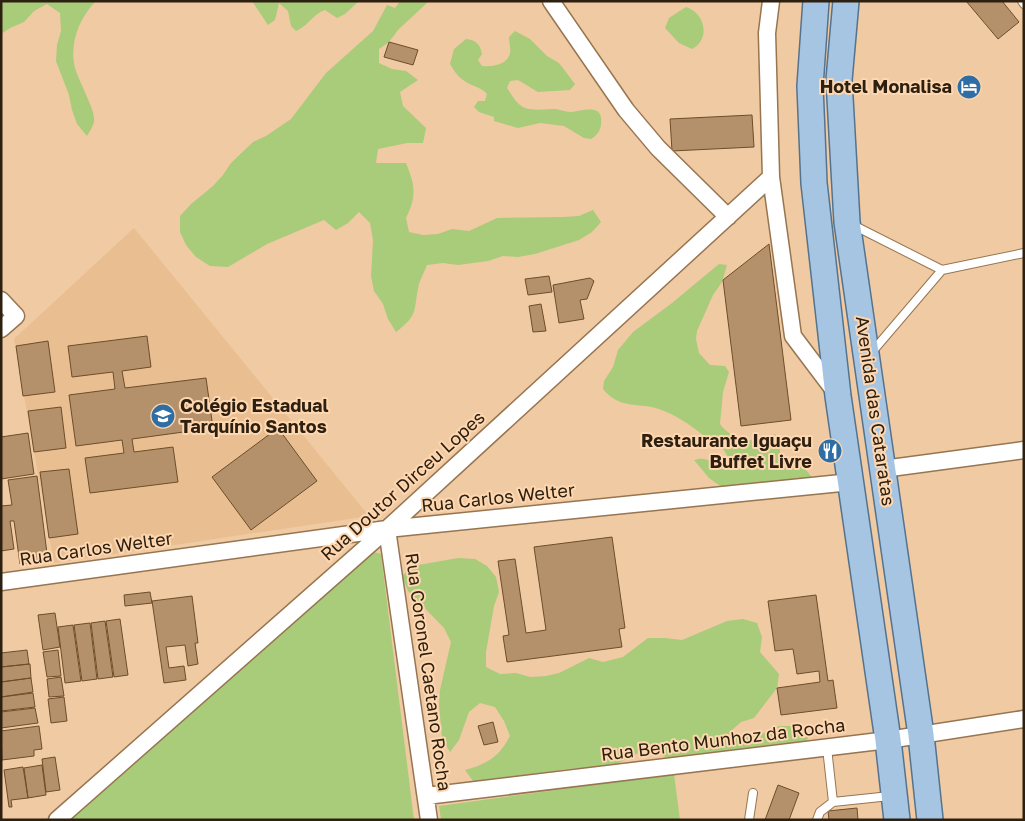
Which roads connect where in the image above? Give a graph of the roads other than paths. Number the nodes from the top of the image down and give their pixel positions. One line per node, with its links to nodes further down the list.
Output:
1 (551, 1): 6 (street)
2 (771, 1): 5 (street, Avenida das Cataratas)
3 (816, 1): 13 (main road, Avenida das Cataratas)
4 (846, 1): 7 (main road, Avenida das Cataratas)
5 (772, 177): 6 (street, Rua Doutor Dirceu Lopes); 13 (street, Avenida das Cataratas)
6 (728, 217): 17 (street, Rua Doutor Dirceu Lopes)
7 (847, 222): 9 (lane); 12 (main road, Avenida das Cataratas)
8 (1024, 253): 9 (lane)
9 (942, 270): 12 (lane)
10 (1, 300): 11 (street)
11 (1, 329)
12 (867, 358): 15 (main road, Avenida das Cataratas)
13 (838, 396): 16 (main road, Avenida das Cataratas)
14 (1024, 450): 15 (street)
15 (883, 469): 20 (main road, Avenida das Cataratas)
16 (851, 482): 17 (street, Rua Carlos Welter); 21 (main road, Avenida das Cataratas)
17 (387, 529): 18 (street, Rua Carlos Welter); 25 (street, Rua Coronel Caetano Rocha); 27 (street, Rua Doutor Dirceu Lopes)
18 (1, 582)
19 (1024, 719): 20 (street, Rua Bento Munhoz da Rocha)
20 (921, 735): 21 (street, Rua Bento Munhoz da Rocha); 32 (main road, Avenida das Cataratas)
21 (888, 740): 22 (street, Rua Bento Munhoz da Rocha); 24 (main road, Avenida das Cataratas)
22 (827, 748): 25 (street, Rua Bento Munhoz da Rocha); 26 (lane)
23 (754, 793): 29 (lane)
24 (894, 795): 26 (lane); 31 (main road, Avenida das Cataratas)
25 (426, 796): 28 (street, Rua Coronel Caetano Rocha)
26 (833, 802): 30 (lane)
27 (57, 820)
28 (429, 820)
29 (749, 820)
30 (817, 820)
31 (898, 820)
32 (930, 820)

